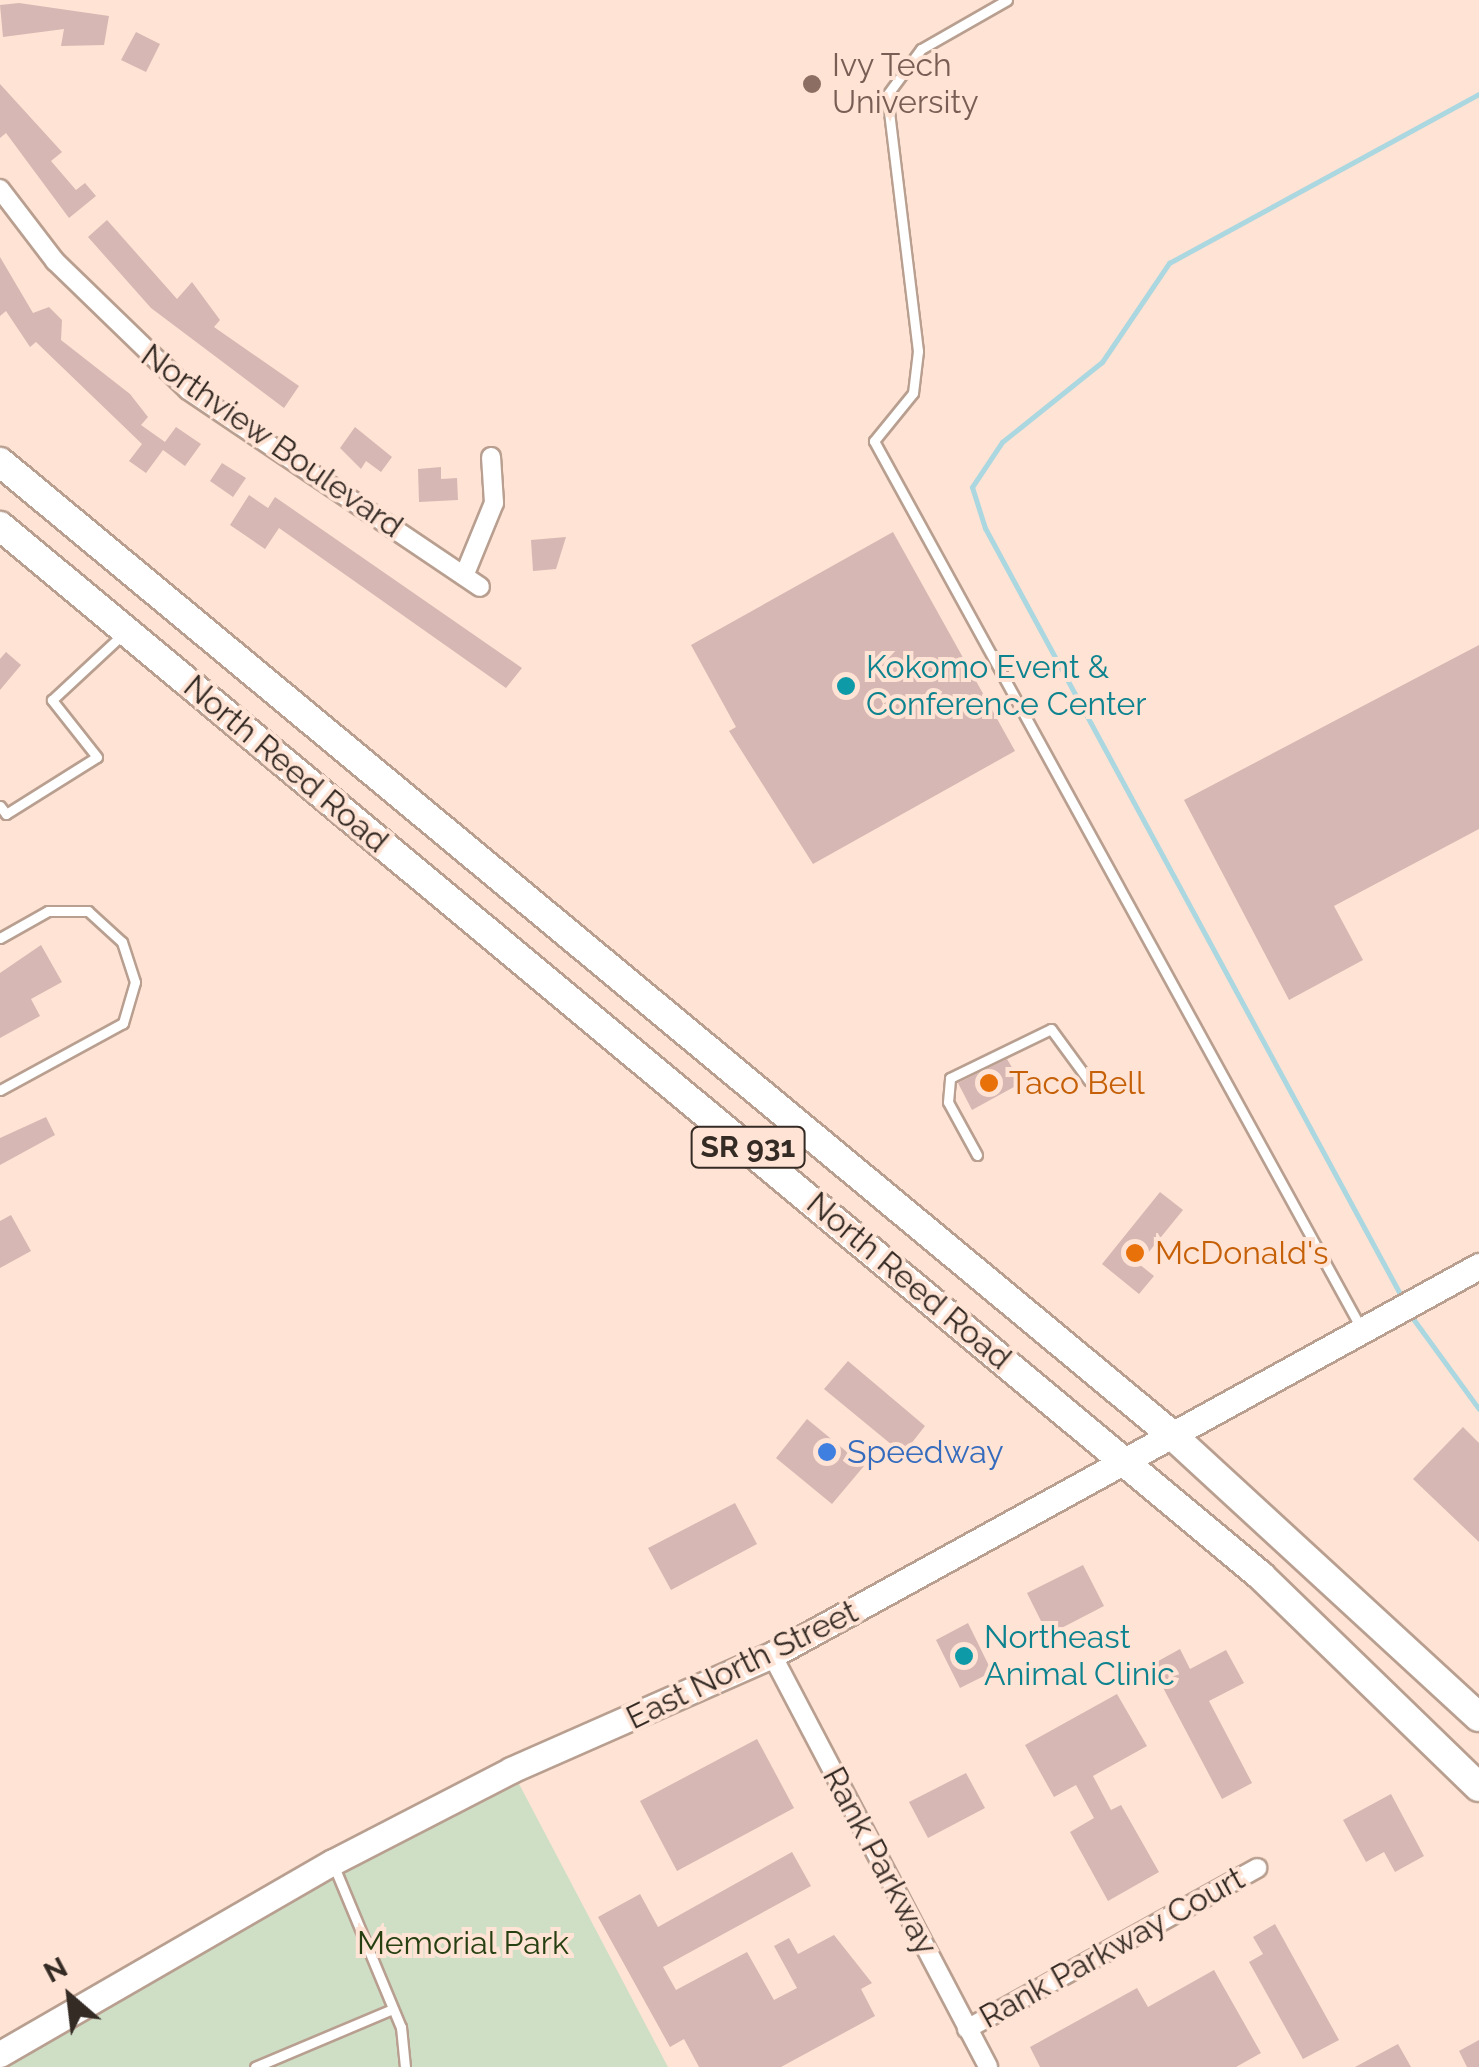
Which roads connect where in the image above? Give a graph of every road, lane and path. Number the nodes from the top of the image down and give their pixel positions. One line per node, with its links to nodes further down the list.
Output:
1 (1007, 0): 13 (lane)
2 (0, 189): 3 (street, Northview Boulevard)
3 (491, 456)
4 (0, 462): 14 (main road, North Reed Road / SR 931)
5 (0, 526): 6 (main road, North Reed Road / SR 931)
6 (126, 631): 7 (lane); 15 (main road, North Reed Road / SR 931)
7 (0, 806)
8 (0, 938): 10 (lane)
9 (1089, 1081): 11 (lane)
10 (0, 1090)
11 (977, 1155)
12 (1479, 1266): 13 (street, East North Street)
13 (1362, 1330): 14 (street, East North Street)
14 (1173, 1436): 15 (street, East North Street); 17 (main road, North Reed Road / SR 931)
15 (1126, 1462): 16 (street, East North Street); 18 (main road, North Reed Road / SR 931)
16 (772, 1655): 19 (street, East North Street); 22 (street, Rank Parkway)
17 (1479, 1716)
18 (1479, 1787)
19 (333, 1862): 21 (lane); 23 (street, East North Street)
20 (1257, 1868): 22 (street, Rank Parkway Court)
21 (392, 2009): 24 (lane); 25 (lane)
22 (968, 2029): 26 (street, Rank Parkway)
23 (0, 2054)
24 (256, 2067)
25 (405, 2067)
26 (988, 2067)

